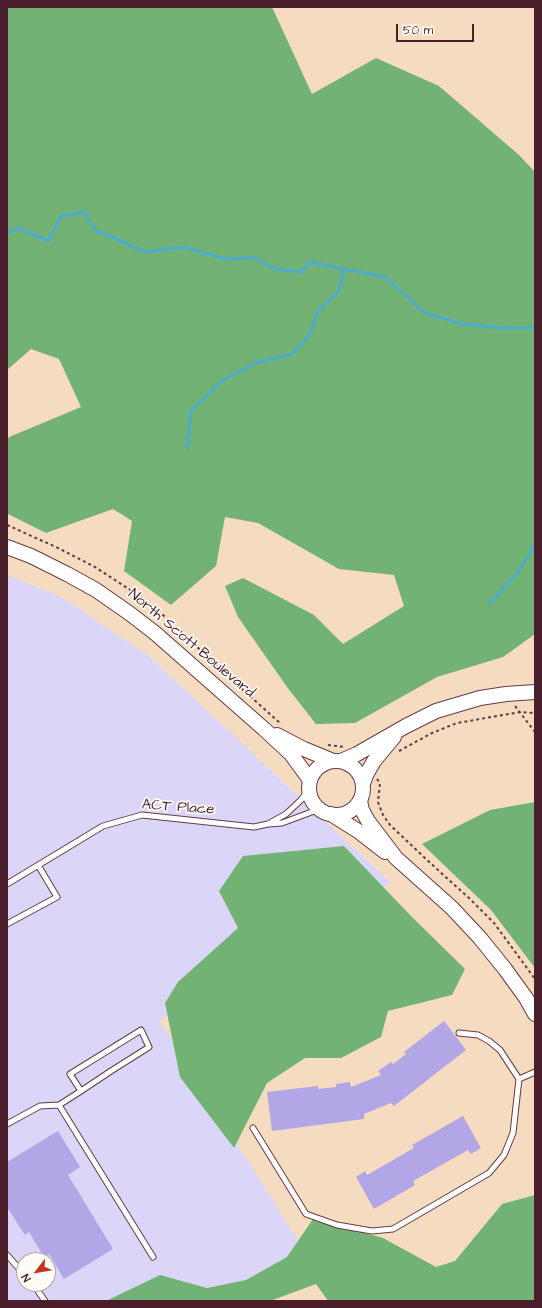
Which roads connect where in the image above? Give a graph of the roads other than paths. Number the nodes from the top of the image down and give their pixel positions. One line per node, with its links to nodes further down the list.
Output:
1 (7, 547): 4 (main road, North Scott Boulevard)
2 (535, 692): 3 (main road)
3 (406, 726): 5 (main road); 6 (main road)
4 (264, 729): 5 (main road, North Scott Boulevard); 7 (main road, North Scott Boulevard)
5 (337, 761): 6 (main road); 7 (main road)
6 (363, 784): 8 (main road)
7 (310, 785): 9 (main road); 10 (lane, ACT Place)
8 (360, 801): 9 (main road); 11 (main road)
9 (326, 812): 10 (lane, ACT Place); 11 (main road)
10 (268, 824): 12 (lane, ACT Place)
11 (396, 858): 15 (main road)
12 (38, 865): 13 (lane, ACT Place); 14 (lane)
13 (7, 884)
14 (7, 924)
15 (535, 1013)
16 (459, 1033): 18 (lane)
17 (535, 1072): 18 (lane)
18 (519, 1079): 22 (lane)
19 (81, 1090): 19 (lane); 20 (lane)
20 (59, 1105): 21 (lane); 24 (lane)
21 (7, 1124)
22 (253, 1128)
23 (7, 1255): 25 (lane)
24 (153, 1257)
25 (16, 1265)
26 (39, 1292): 27 (lane)
27 (45, 1301)

